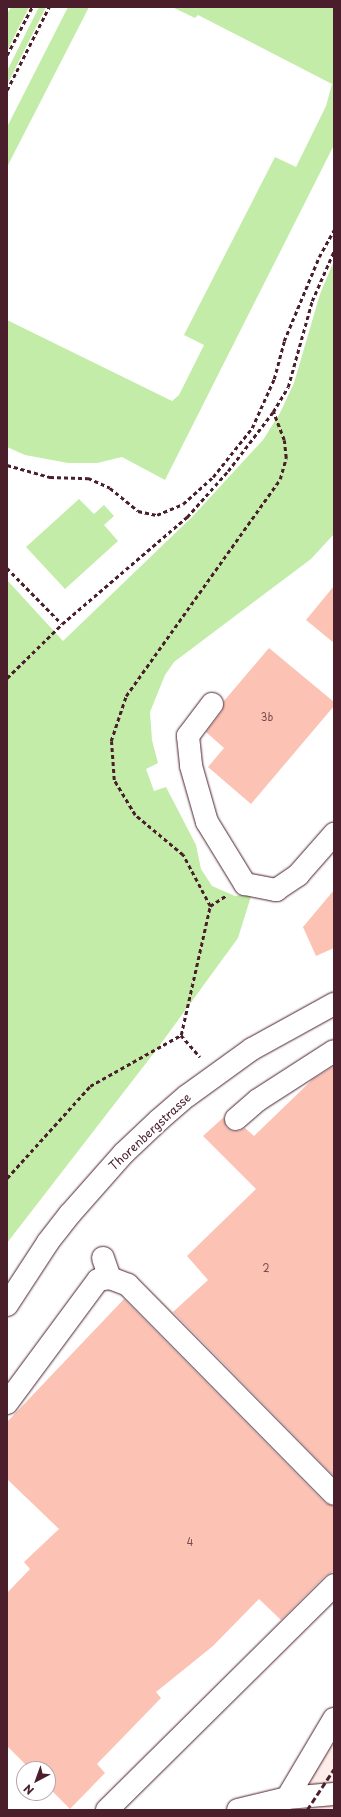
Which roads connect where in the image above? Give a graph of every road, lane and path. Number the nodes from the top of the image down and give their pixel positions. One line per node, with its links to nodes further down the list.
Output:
1 (32, 7): 3 (path)
2 (49, 7): 4 (path)
3 (7, 55)
4 (7, 90)
5 (334, 230): 7 (path)
6 (334, 251): 9 (path)
7 (7, 465)
8 (7, 568): 9 (path)
9 (62, 624): 10 (path)
10 (7, 678)
11 (212, 704): 12 (main road)
12 (334, 834)
13 (334, 1004): 15 (main road, Thorenbergstrasse)
14 (334, 1051): 16 (main road)
15 (215, 1075): 17 (path); 20 (main road, Thorenbergstrasse)
16 (236, 1119)
17 (7, 1178)
18 (103, 1258): 19 (main road)
19 (123, 1282): 21 (main road); 22 (main road)
20 (7, 1305)
21 (7, 1403)
22 (334, 1494)
23 (334, 1585): 27 (main road)
24 (334, 1719): 26 (main road)
25 (334, 1794): 26 (main road)
26 (288, 1804): 28 (main road)
27 (107, 1810)
28 (238, 1810)

